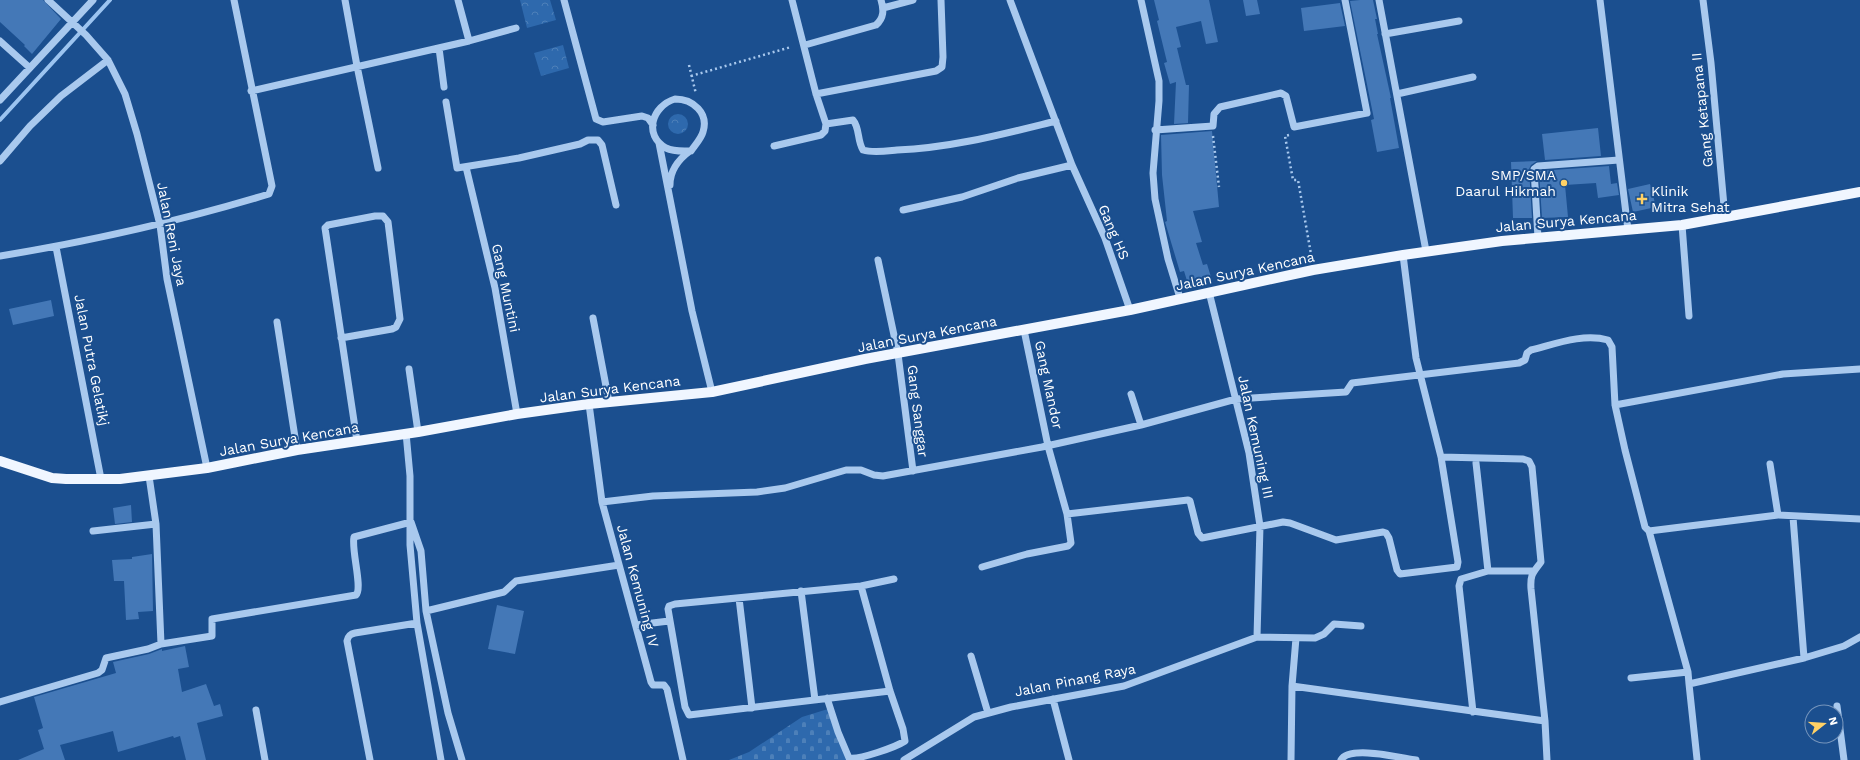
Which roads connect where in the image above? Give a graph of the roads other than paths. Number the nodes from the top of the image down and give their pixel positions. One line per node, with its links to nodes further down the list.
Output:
1 (48, 0): 19 (street, Jalan Reni Jaya)
2 (93, 0): 19 (street)
3 (234, 0): 31 (street)
4 (345, 0): 27 (street)
5 (458, 0): 23 (street)
6 (564, 0): 37 (street)
7 (792, 0): 24 (street)
8 (881, 0): 17 (street)
9 (914, 0): 17 (street)
10 (941, 0): 32 (street)
11 (1010, 0): 36 (street, Gang HS)
12 (1142, 0): 39 (street)
13 (1345, 0): 39 (street)
14 (1379, 0): 21 (street)
15 (1600, 0): 43 (street)
16 (1703, 0): 52 (street, Gang Ketapana II)
17 (883, 8): 24 (street)
18 (1459, 21): 21 (street)
19 (73, 23): 26 (street, Jalan Reni Jaya); 28 (street)
20 (516, 28): 23 (street)
21 (1385, 34): 33 (street)
22 (0, 40): 28 (street)
23 (469, 41): 25 (street)
24 (805, 46): 32 (street)
25 (439, 48): 27 (street); 30 (street)
26 (108, 60): 44 (street); 53 (street, Jalan Reni Jaya)
27 (356, 66): 31 (street); 47 (street)
28 (30, 68): 34 (street)
29 (1473, 77): 33 (street)
30 (444, 87)
31 (251, 91): 53 (street)
32 (816, 94): 38 (street)
33 (1397, 94): 58 (street)
34 (0, 100)
35 (446, 102): 46 (street)
36 (1056, 121): 38 (street); 45 (street, Gang HS)
37 (652, 124): 40 (street); 42 (street)
38 (826, 124): 41 (street)
39 (1155, 130): 63 (street)
40 (660, 143): 42 (street); 49 (street)
41 (774, 146)
42 (690, 151): 49 (street)
43 (1620, 160): 55 (street); 56 (street)
44 (0, 161)
45 (1072, 165): 51 (street); 64 (street, Gang HS)
46 (466, 167): 50 (street); 80 (street, Gang Muntini)
47 (378, 168)
48 (1860, 192): 52 (main road, Jalan Surya Kencana)
49 (671, 198): 74 (street)
50 (616, 205)
51 (903, 210)
52 (1725, 217): 54 (main road, Jalan Surya Kencana)
53 (160, 225): 57 (street); 91 (street, Jalan Reni Jaya)
54 (1682, 225): 55 (main road, Jalan Surya Kencana); 65 (street)
55 (1628, 230): 56 (main road, Jalan Surya Kencana)
56 (1538, 238): 58 (main road, Jalan Surya Kencana)
57 (56, 247): 60 (street); 94 (street, Jalan Putra Gelatikj)
58 (1426, 251): 59 (main road, Jalan Surya Kencana)
59 (1403, 255): 62 (main road, Jalan Surya Kencana); 73 (street)
60 (0, 256)
61 (878, 260): 70 (street, Gang Sanggar)
62 (1209, 292): 63 (main road, Jalan Surya Kencana); 76 (street, Jalan Kemuning III)
63 (1180, 298): 64 (main road, Jalan Surya Kencana)
64 (1130, 310): 68 (main road, Jalan Surya Kencana)
65 (1689, 316)
66 (593, 318): 77 (street)
67 (277, 322): 86 (street)
68 (1024, 330): 70 (main road, Jalan Surya Kencana); 85 (street, Gang Mandor)
69 (341, 338): 69 (street); 84 (street)
70 (898, 354): 74 (main road, Jalan Surya Kencana); 92 (street, Gang Sanggar)
71 (1860, 368): 79 (street)
72 (409, 369): 82 (street)
73 (1420, 375): 76 (street); 79 (street); 87 (street)
74 (712, 392): 77 (main road, Jalan Surya Kencana)
75 (1131, 394): 81 (street)
76 (1236, 399): 81 (street); 102 (street, Jalan Kemuning III)
77 (609, 402): 78 (main road, Jalan Surya Kencana)
78 (588, 404): 80 (main road, Jalan Surya Kencana); 95 (street, Jalan Kemuning IV)
79 (1615, 405): 103 (street)
80 (517, 414): 82 (main road, Jalan Surya Kencana)
81 (1141, 425): 85 (street)
82 (418, 432): 83 (main road, Jalan Surya Kencana)
83 (406, 434): 84 (main road, Jalan Surya Kencana); 100 (street)
84 (357, 441): 86 (main road, Jalan Surya Kencana)
85 (1048, 446): 92 (street); 96 (street, Gang Mandor)
86 (296, 450): 91 (main road, Jalan Surya Kencana)
87 (1441, 457): 102 (street); 108 (street)
88 (0, 461): 94 (main road, Jalan Surya Kencana)
89 (1476, 463): 107 (street)
90 (1770, 464): 97 (street)
91 (207, 468): 93 (main road, Jalan Surya Kencana)
92 (913, 471): 95 (street)
93 (149, 476): 94 (main road, Jalan Surya Kencana); 101 (street)
94 (101, 479)
95 (602, 502): 105 (street, Jalan Kemuning IV)
96 (1067, 514): 102 (street); 106 (street, Gang Mandor)
97 (1778, 515): 98 (street); 103 (street)
98 (1793, 517): 99 (street); 123 (street)
99 (1860, 519)
100 (411, 522): 113 (street); 115 (street); 121 (street)
101 (156, 524): 104 (street); 121 (street)
102 (1260, 526): 118 (street, Jalan Kemuning III)
103 (1649, 530): 124 (street)
104 (93, 531)
105 (619, 565): 113 (street); 116 (street, Jalan Kemuning IV)
106 (982, 567)
107 (1488, 571): 108 (street); 135 (street)
108 (1533, 571): 137 (street)
109 (894, 579): 110 (street)
110 (861, 586): 111 (street); 128 (street)
111 (801, 591): 112 (street); 131 (street)
112 (739, 598): 114 (street); 133 (street)
113 (426, 611): 143 (street)
114 (669, 621): 116 (street); 133 (street)
115 (417, 623): 141 (street); 142 (street)
116 (636, 625): 144 (street, Jalan Kemuning IV)
117 (1361, 626): 120 (street)
118 (1257, 637): 120 (street); 130 (street, Jalan Pinang Raya)
119 (1860, 637): 123 (street)
120 (1296, 638): 127 (street)
121 (161, 644): 132 (street)
122 (971, 656): 136 (street)
123 (1804, 658): 126 (street)
124 (1688, 672): 125 (street); 126 (street)
125 (1631, 678)
126 (1689, 684): 139 (street)
127 (1292, 686): 135 (street); 147 (street)
128 (890, 691): 129 (street); 129 (street)
129 (828, 698): 131 (street)
130 (1053, 699): 136 (street, Jalan Pinang Raya); 146 (street)
131 (816, 700): 133 (street)
132 (0, 702)
133 (752, 708)
134 (256, 710): 140 (street)
135 (1473, 712): 137 (street)
136 (988, 713): 145 (street, Jalan Pinang Raya)
137 (1545, 721): 150 (street)
138 (1842, 744): 151 (street)
139 (1697, 759)
140 (265, 760)
141 (370, 760)
142 (441, 760)
143 (462, 760)
144 (683, 760)
145 (904, 760)
146 (1069, 760)
147 (1291, 760)
148 (1341, 760): 149 (street)
149 (1416, 760)
150 (1547, 760)
151 (1844, 760)

